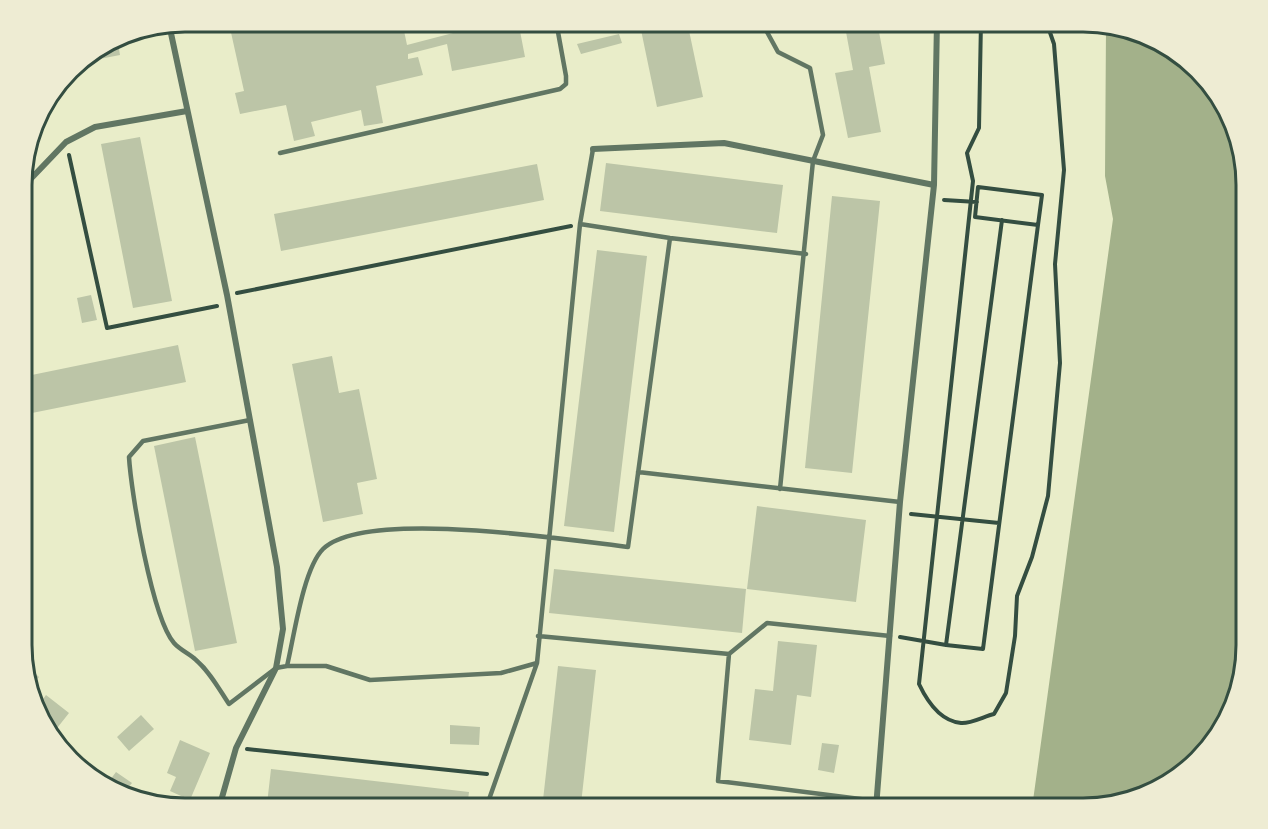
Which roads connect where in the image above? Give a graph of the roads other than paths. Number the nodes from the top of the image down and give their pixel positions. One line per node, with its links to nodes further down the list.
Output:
1 (558, 32): 7 (lane)
2 (767, 32): 8 (lane)
3 (937, 32): 10 (street)
4 (171, 33): 5 (street)
5 (187, 111): 9 (street); 14 (street)
6 (593, 149): 8 (street); 11 (lane)
7 (280, 153)
8 (813, 161): 10 (street); 13 (lane)
9 (32, 177)
10 (934, 185): 17 (street)
11 (580, 224): 12 (lane); 18 (lane)
12 (670, 238): 13 (lane); 15 (lane)
13 (806, 254): 16 (lane)
14 (250, 420): 24 (street); 24 (lane)
15 (638, 471): 16 (lane); 18 (lane)
16 (780, 489): 17 (lane)
17 (900, 502): 20 (street)
18 (549, 538): 19 (lane); 23 (lane)
19 (538, 636): 21 (lane); 22 (lane)
20 (890, 636): 21 (lane); 26 (street)
21 (729, 654): 25 (lane)
22 (537, 663): 23 (lane); 28 (lane)
23 (287, 666): 24 (lane)
24 (276, 668): 27 (street)
25 (830, 797)
26 (877, 797)
27 (222, 798)
28 (489, 798)

